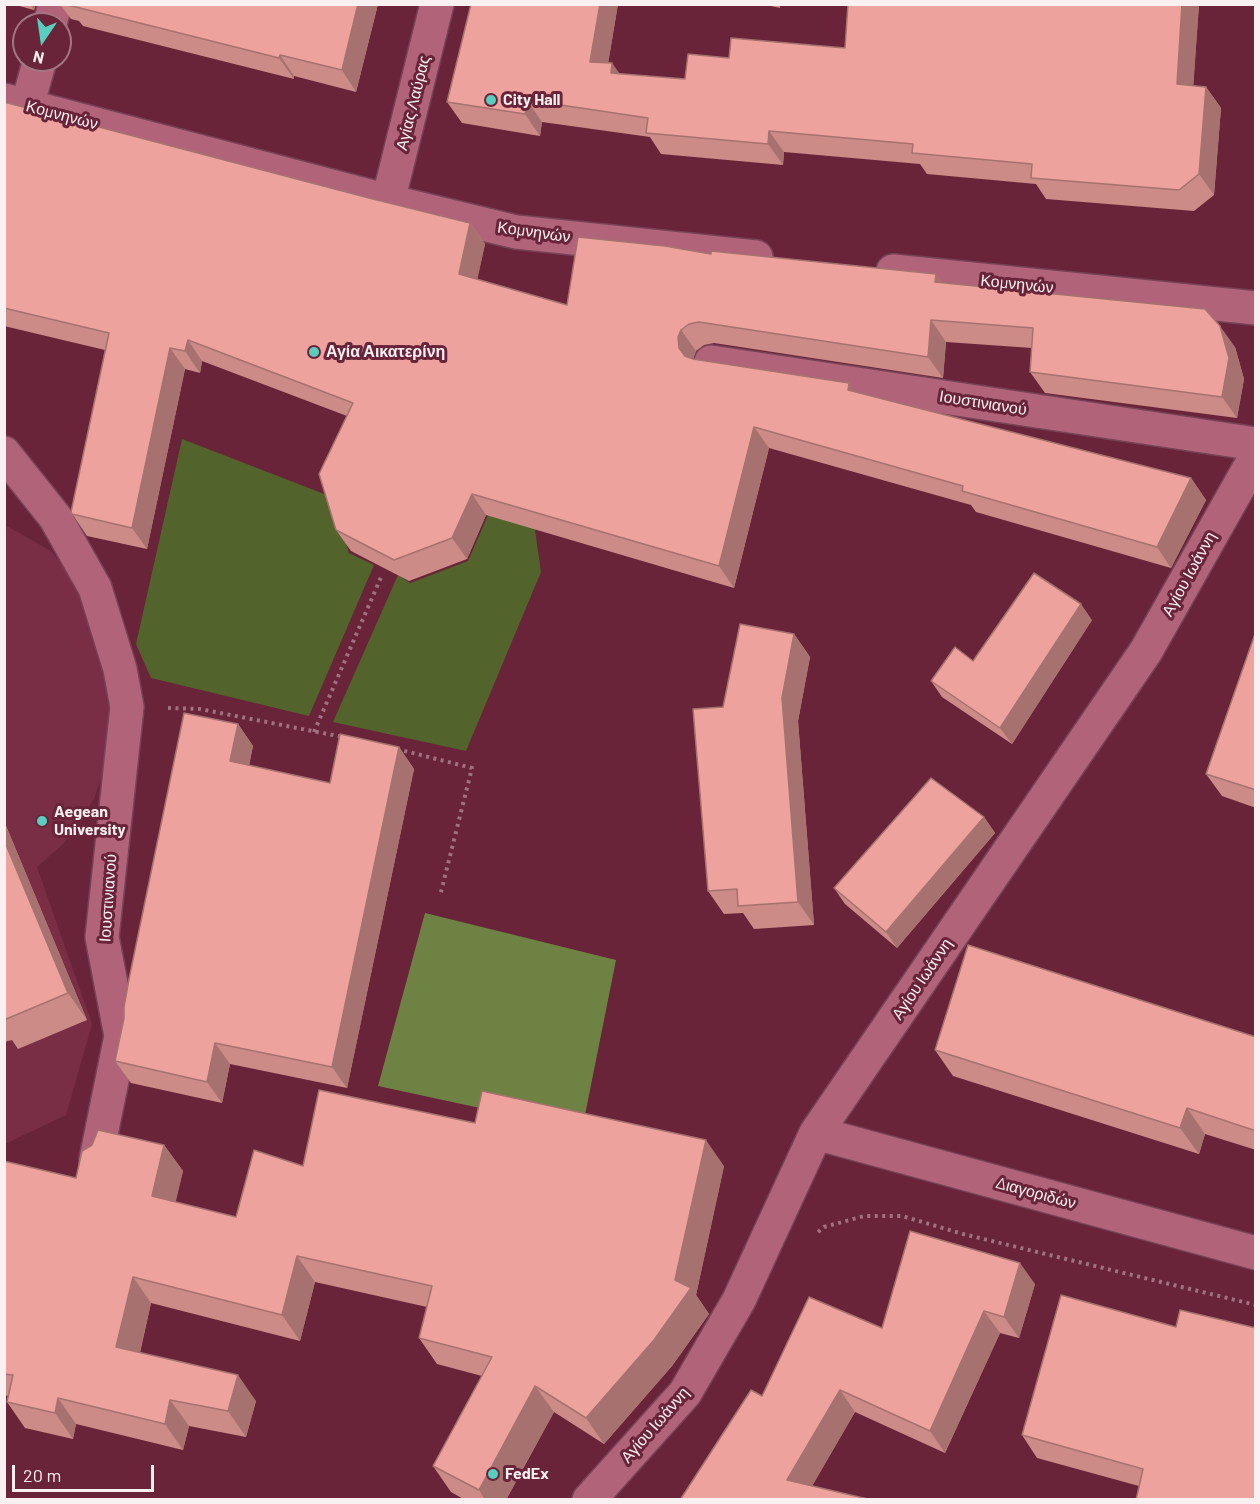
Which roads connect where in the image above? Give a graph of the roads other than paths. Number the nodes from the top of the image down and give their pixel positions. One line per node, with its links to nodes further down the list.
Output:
1 (437, 4): 4 (street, Αγίας Λαύρας)
2 (33, 72): 3 (street)
3 (16, 103): 4 (street, Κομνηνών)
4 (388, 201): 5 (street, Κομνηνών)
5 (789, 261)
6 (860, 268): 7 (street, Κομνηνών)
7 (1256, 308)
8 (711, 362): 9 (street, Ιουστινιανού)
9 (1256, 444)
10 (4, 453): 13 (street, Ιουστινιανού)
11 (1256, 456): 12 (street, Αγίου Ιωάννη)
12 (816, 1133): 14 (street, Διαγοριδών); 15 (street, Αγίου Ιωάννη)
13 (96, 1159)
14 (1256, 1253)
15 (589, 1500)

